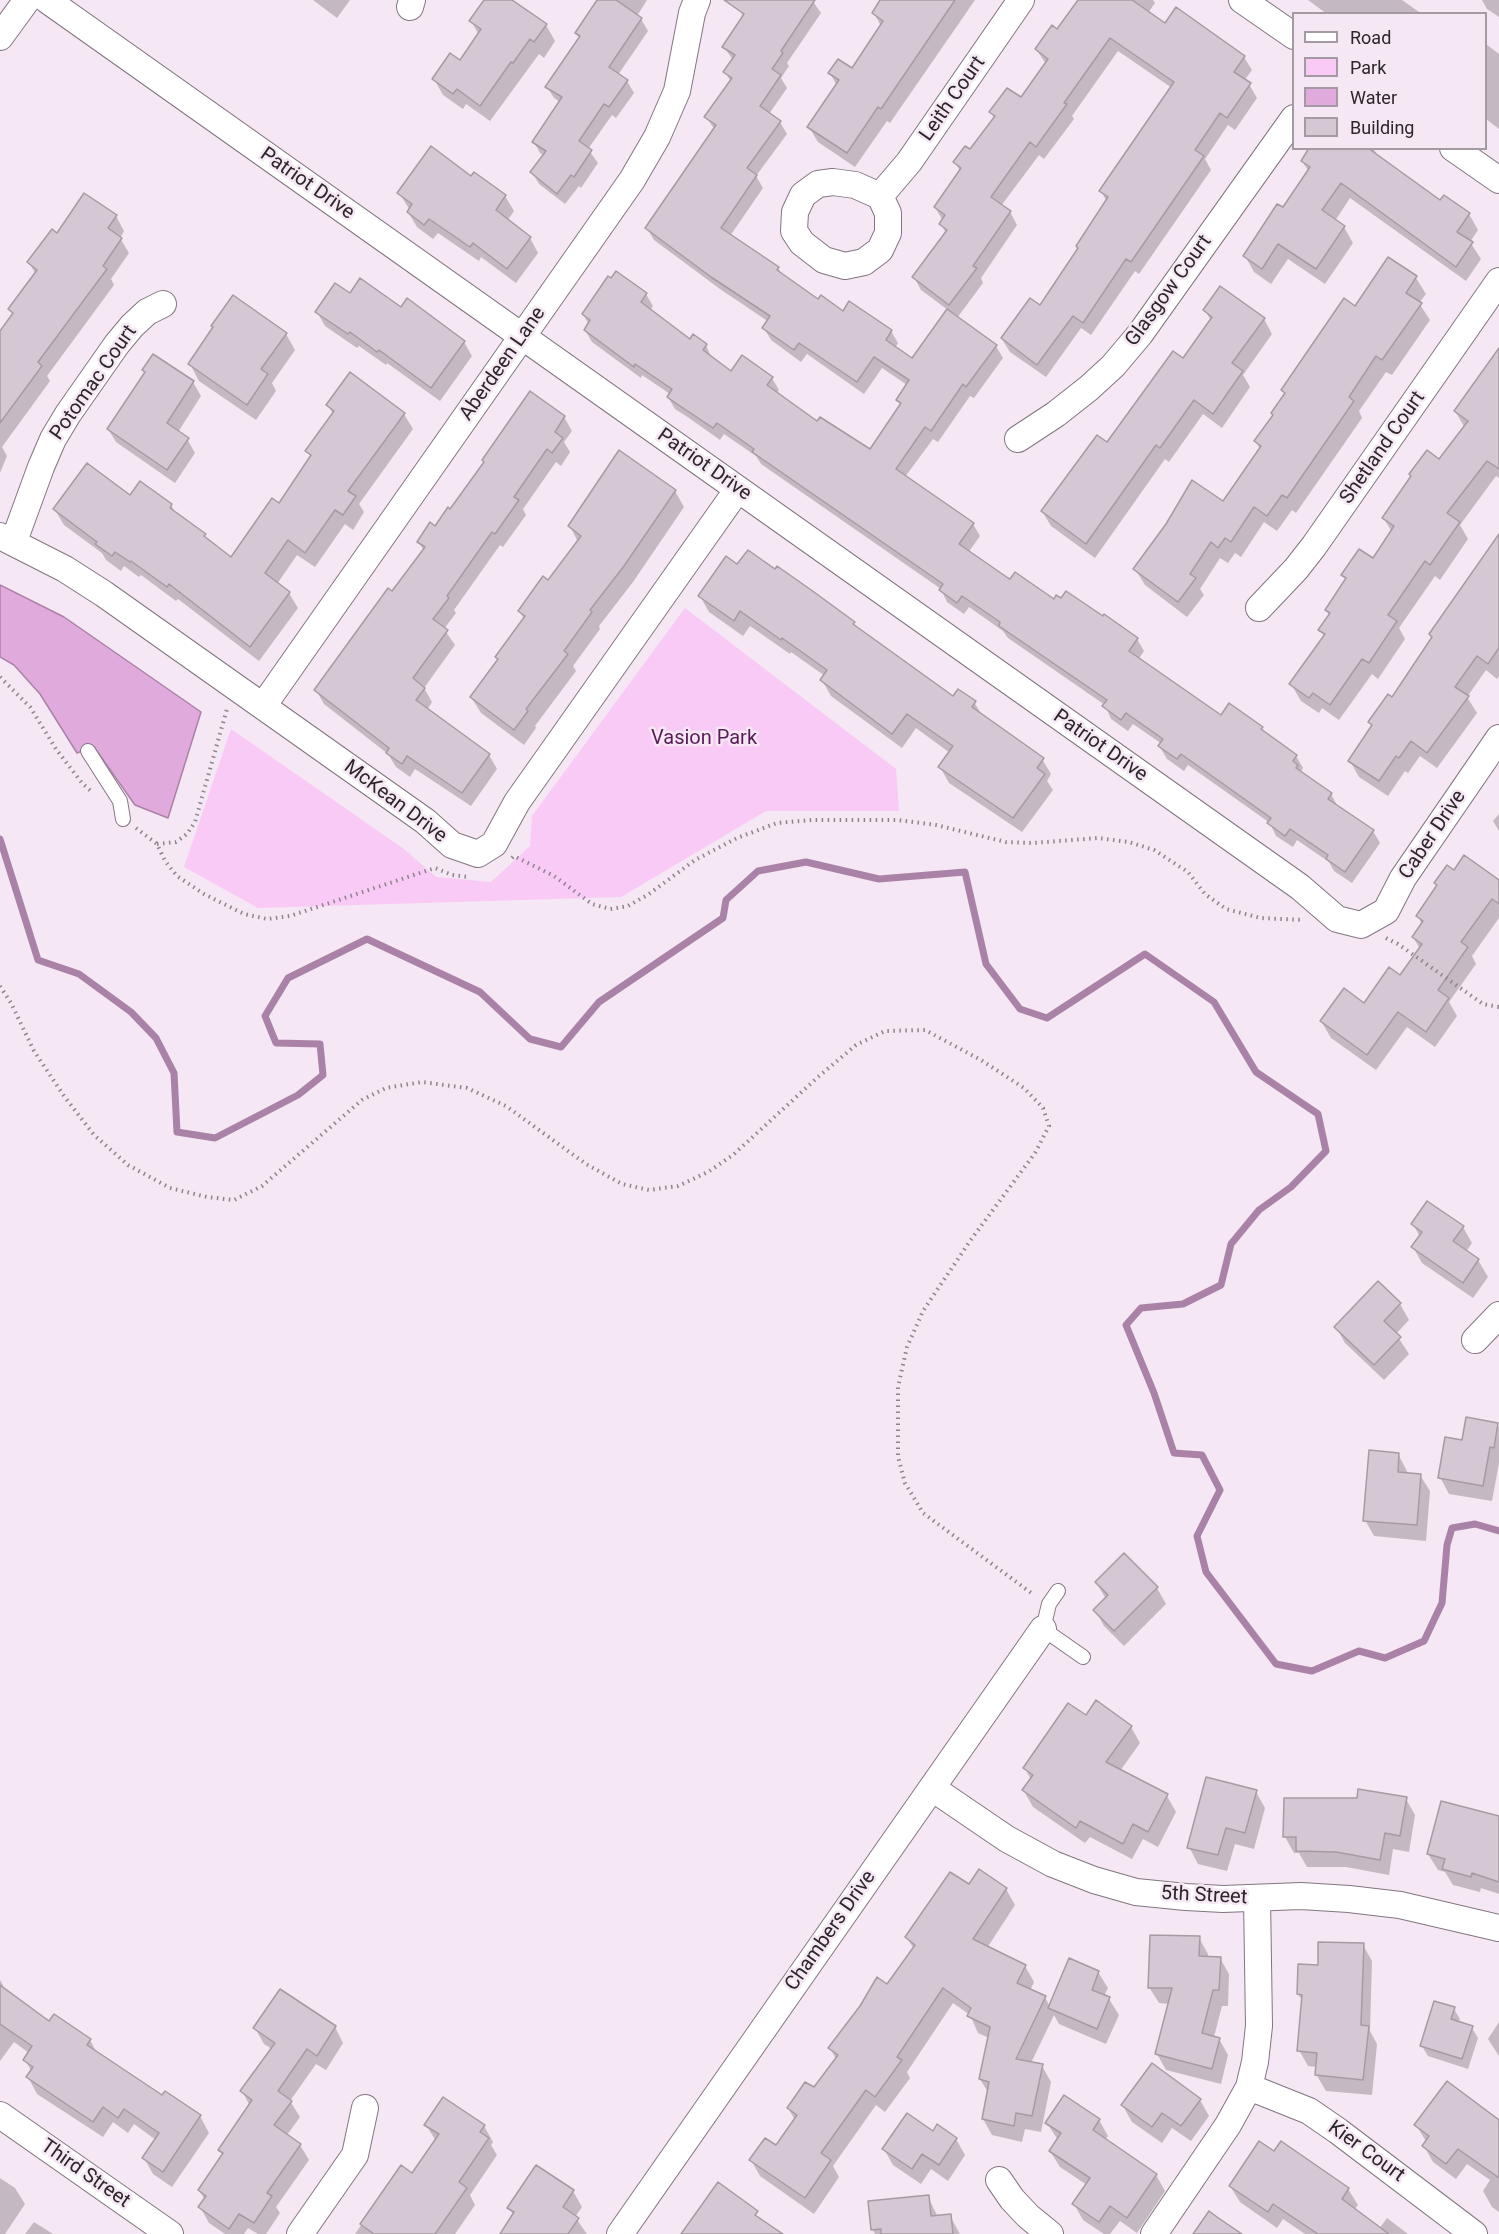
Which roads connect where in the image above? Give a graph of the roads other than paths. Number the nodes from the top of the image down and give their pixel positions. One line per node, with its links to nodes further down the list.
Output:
1 (27, 0): 7 (street)
2 (47, 0): 14 (street, Patriot Drive)
3 (697, 0): 14 (street, Aberdeen Lane)
4 (1021, 0): 11 (street, Leith Court)
5 (1242, 0): 6 (street)
6 (1292, 35)
7 (0, 38)
8 (1292, 119): 15 (street, Glasgow Court)
9 (1456, 150): 10 (street)
10 (1499, 180)
11 (880, 196)
12 (1499, 281): 18 (street, Shetland Court)
13 (163, 304): 17 (street, Potomac Court)
14 (522, 336): 16 (street, Patriot Drive); 19 (street, Aberdeen Lane)
15 (1018, 438)
16 (738, 489): 19 (street, McKean Drive); 23 (street, Patriot Drive)
17 (7, 538): 19 (street, McKean Drive)
18 (1259, 608)
19 (263, 706)
20 (1499, 738): 23 (street, Caber Drive)
21 (88, 751): 22 (lane)
22 (123, 819)
23 (1361, 925)
24 (1499, 1315): 25 (street)
25 (1475, 1340)
26 (1058, 1591): 27 (lane)
27 (1043, 1629): 28 (lane); 29 (street, Chambers Drive)
28 (1083, 1657)
29 (932, 1788): 30 (street, 5th Street); 38 (street, Chambers Drive)
30 (1257, 1898): 31 (street, 5th Street); 32 (street)
31 (1499, 1928)
32 (1249, 2087): 40 (street); 41 (street, Kier Court)
33 (365, 2108): 37 (street)
34 (0, 2115): 36 (street, Third Street)
35 (999, 2180): 39 (street)
36 (170, 2234)
37 (300, 2234)
38 (620, 2234)
39 (1050, 2234)
40 (1154, 2234)
41 (1474, 2234)

